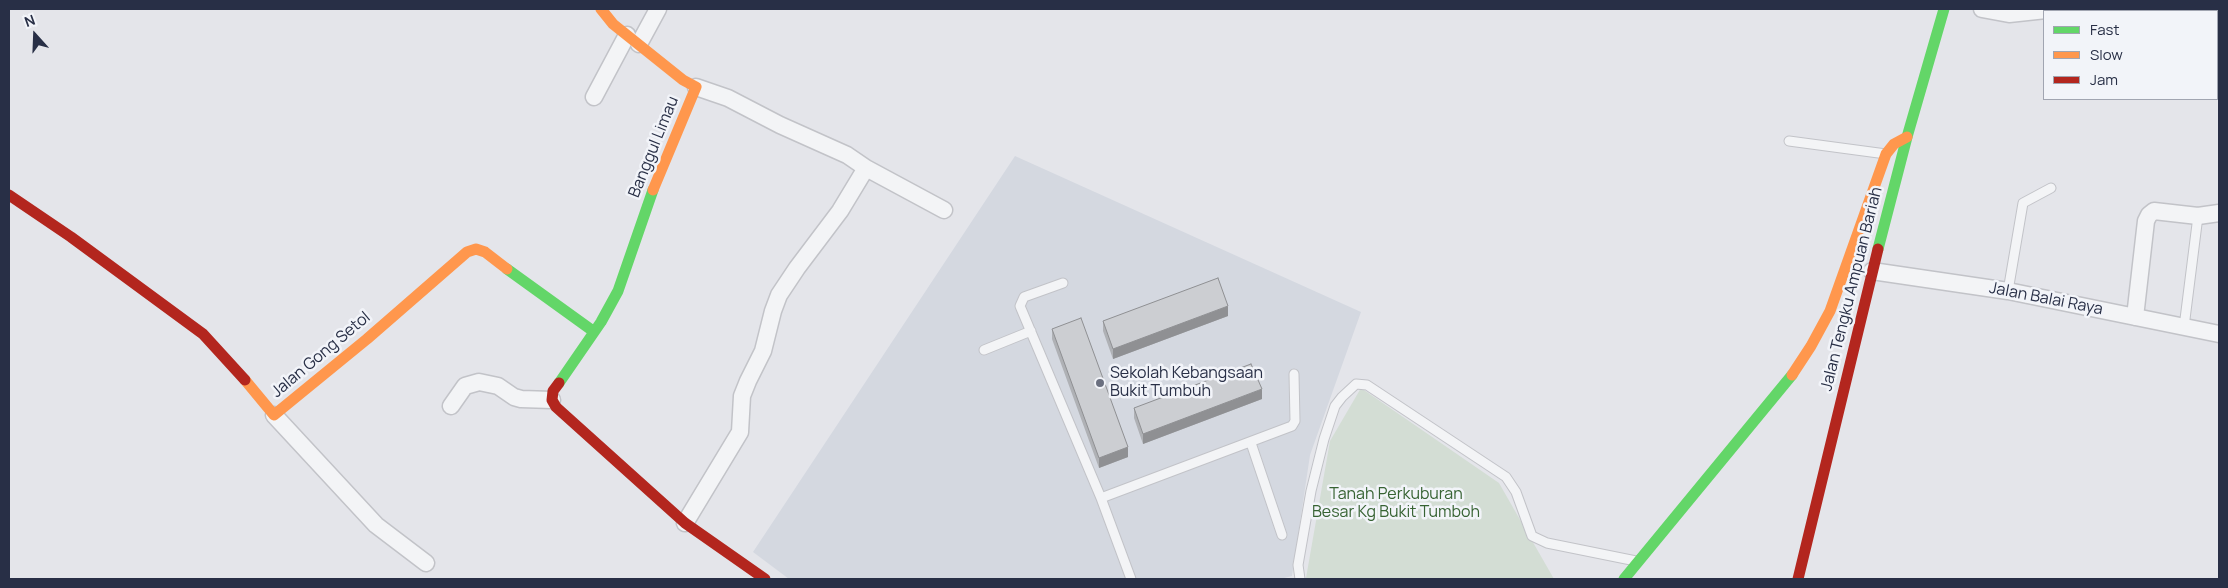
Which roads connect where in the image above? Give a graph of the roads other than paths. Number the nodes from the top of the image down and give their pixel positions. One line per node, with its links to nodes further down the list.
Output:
1 (601, 9): 6 (street, Banggul Limau)
2 (658, 9): 6 (street)
3 (1944, 9): 9 (street, Jalan Tengku Ampuan Bariah)
4 (1982, 9): 5 (street)
5 (2043, 10)
6 (633, 40): 7 (street, Banggul Limau); 8 (street)
7 (696, 87): 12 (street); 23 (street, Banggul Limau)
8 (594, 97)
9 (1907, 137): 11 (street); 18 (street, Jalan Tengku Ampuan Bariah)
10 (1789, 141): 11 (lane)
11 (1886, 154): 35 (street)
12 (866, 168): 15 (street); 33 (street)
13 (2050, 188): 20 (lane)
14 (9, 195): 30 (street, Jalan Gong Setol)
15 (944, 210)
16 (2219, 213): 17 (street)
17 (2198, 216): 21 (street); 22 (lane)
18 (1872, 271): 20 (street, Jalan Balai Raya); 41 (street, Jalan Tengku Ampuan Bariah)
19 (1063, 283): 24 (lane)
20 (2008, 291): 21 (street, Jalan Balai Raya)
21 (2135, 316): 22 (street, Jalan Balai Raya)
22 (2184, 327): 25 (street, Jalan Balai Raya)
23 (593, 331): 28 (street, Banggul Limau); 30 (street, Jalan Gong Setol)
24 (1031, 331): 26 (lane); 32 (lane)
25 (2219, 334)
26 (984, 350)
27 (1294, 374): 31 (lane)
28 (552, 400): 29 (street); 33 (street)
29 (451, 406)
30 (274, 415): 36 (street)
31 (1251, 443): 32 (lane); 34 (lane)
32 (1101, 498): 38 (lane)
33 (685, 522): 37 (street)
34 (1282, 535)
35 (1638, 562): 39 (lane); 40 (street)
36 (426, 563)
37 (765, 579)
38 (1131, 579)
39 (1300, 579)
40 (1624, 579)
41 (1798, 579)

